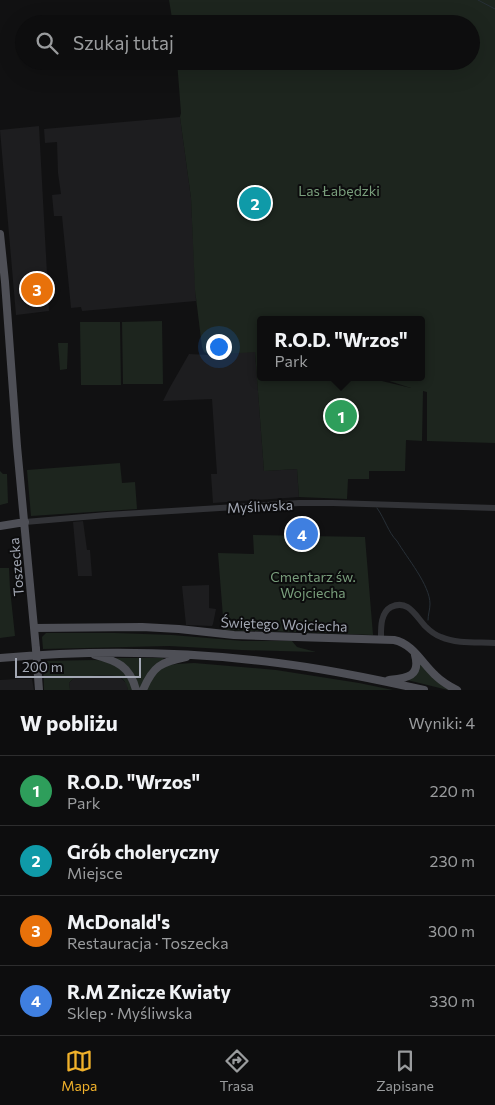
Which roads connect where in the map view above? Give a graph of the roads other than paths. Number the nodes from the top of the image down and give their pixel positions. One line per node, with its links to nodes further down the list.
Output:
1 (0, 234): 3 (main road, Toszecka)
2 (495, 508): 3 (street, Myśliwska)
3 (25, 522): 4 (main road); 5 (main road, Toszecka)
4 (0, 526)
5 (34, 628): 6 (main road, Świętego Wojciecha); 13 (main road, Toszecka, bridge)
6 (381, 639): 7 (street); 9 (main road, Świętego Wojciecha)
7 (495, 643)
8 (88, 653): 10 (main road); 11 (main road); 14 (main road)
9 (415, 653): 12 (main road); 17 (main road, Świętego Wojciecha)
10 (196, 655): 12 (main road); 15 (main road)
11 (0, 658)
12 (383, 681): 16 (main road)
13 (39, 690)
14 (136, 690)
15 (143, 690)
16 (424, 690)
17 (458, 690)

